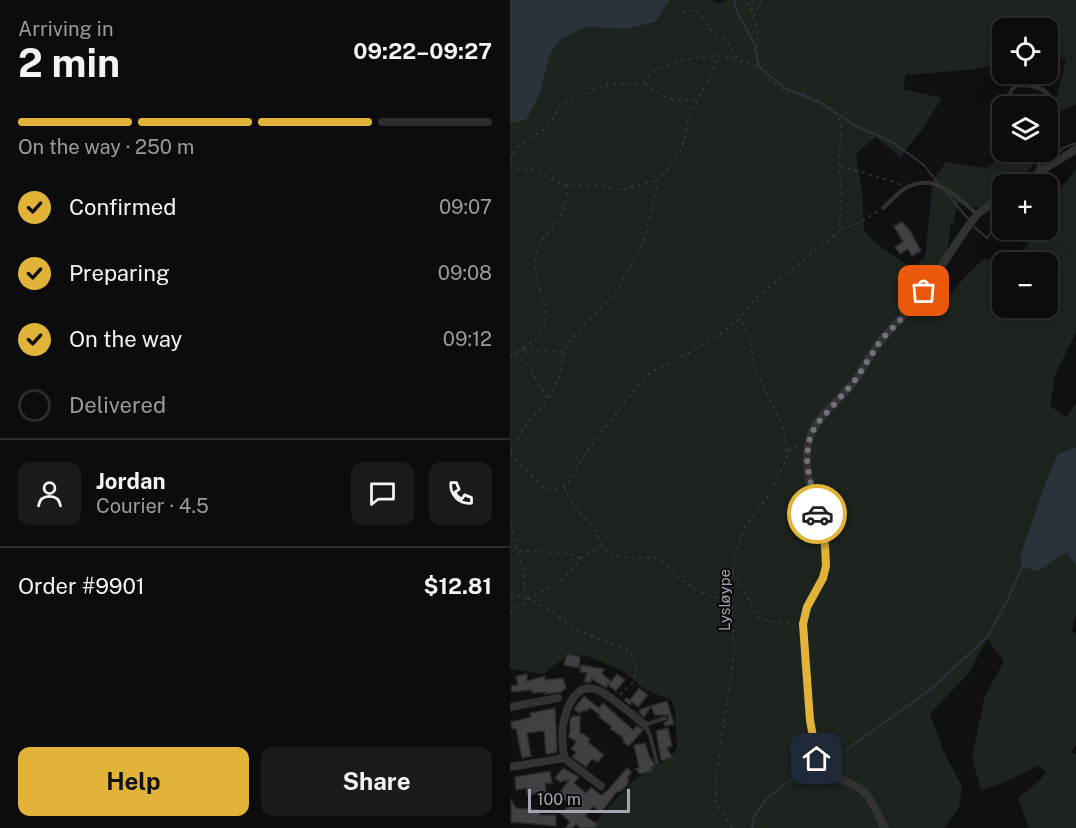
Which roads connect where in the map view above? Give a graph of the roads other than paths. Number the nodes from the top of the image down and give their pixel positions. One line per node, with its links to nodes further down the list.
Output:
1 (1009, 96): 2 (lane)
2 (1049, 96)
3 (1076, 149): 5 (street)
4 (1040, 162): 5 (lane)
5 (1036, 174)
6 (992, 205): 8 (street)
7 (883, 208): 8 (lane)
8 (978, 215): 17 (street)
9 (558, 698): 10 (street)
10 (510, 707)
11 (664, 718): 12 (lane)
12 (645, 725): 13 (street); 14 (lane)
13 (564, 758): 15 (street); 16 (street)
14 (657, 764)
15 (510, 766)
16 (601, 786)
17 (885, 828)

